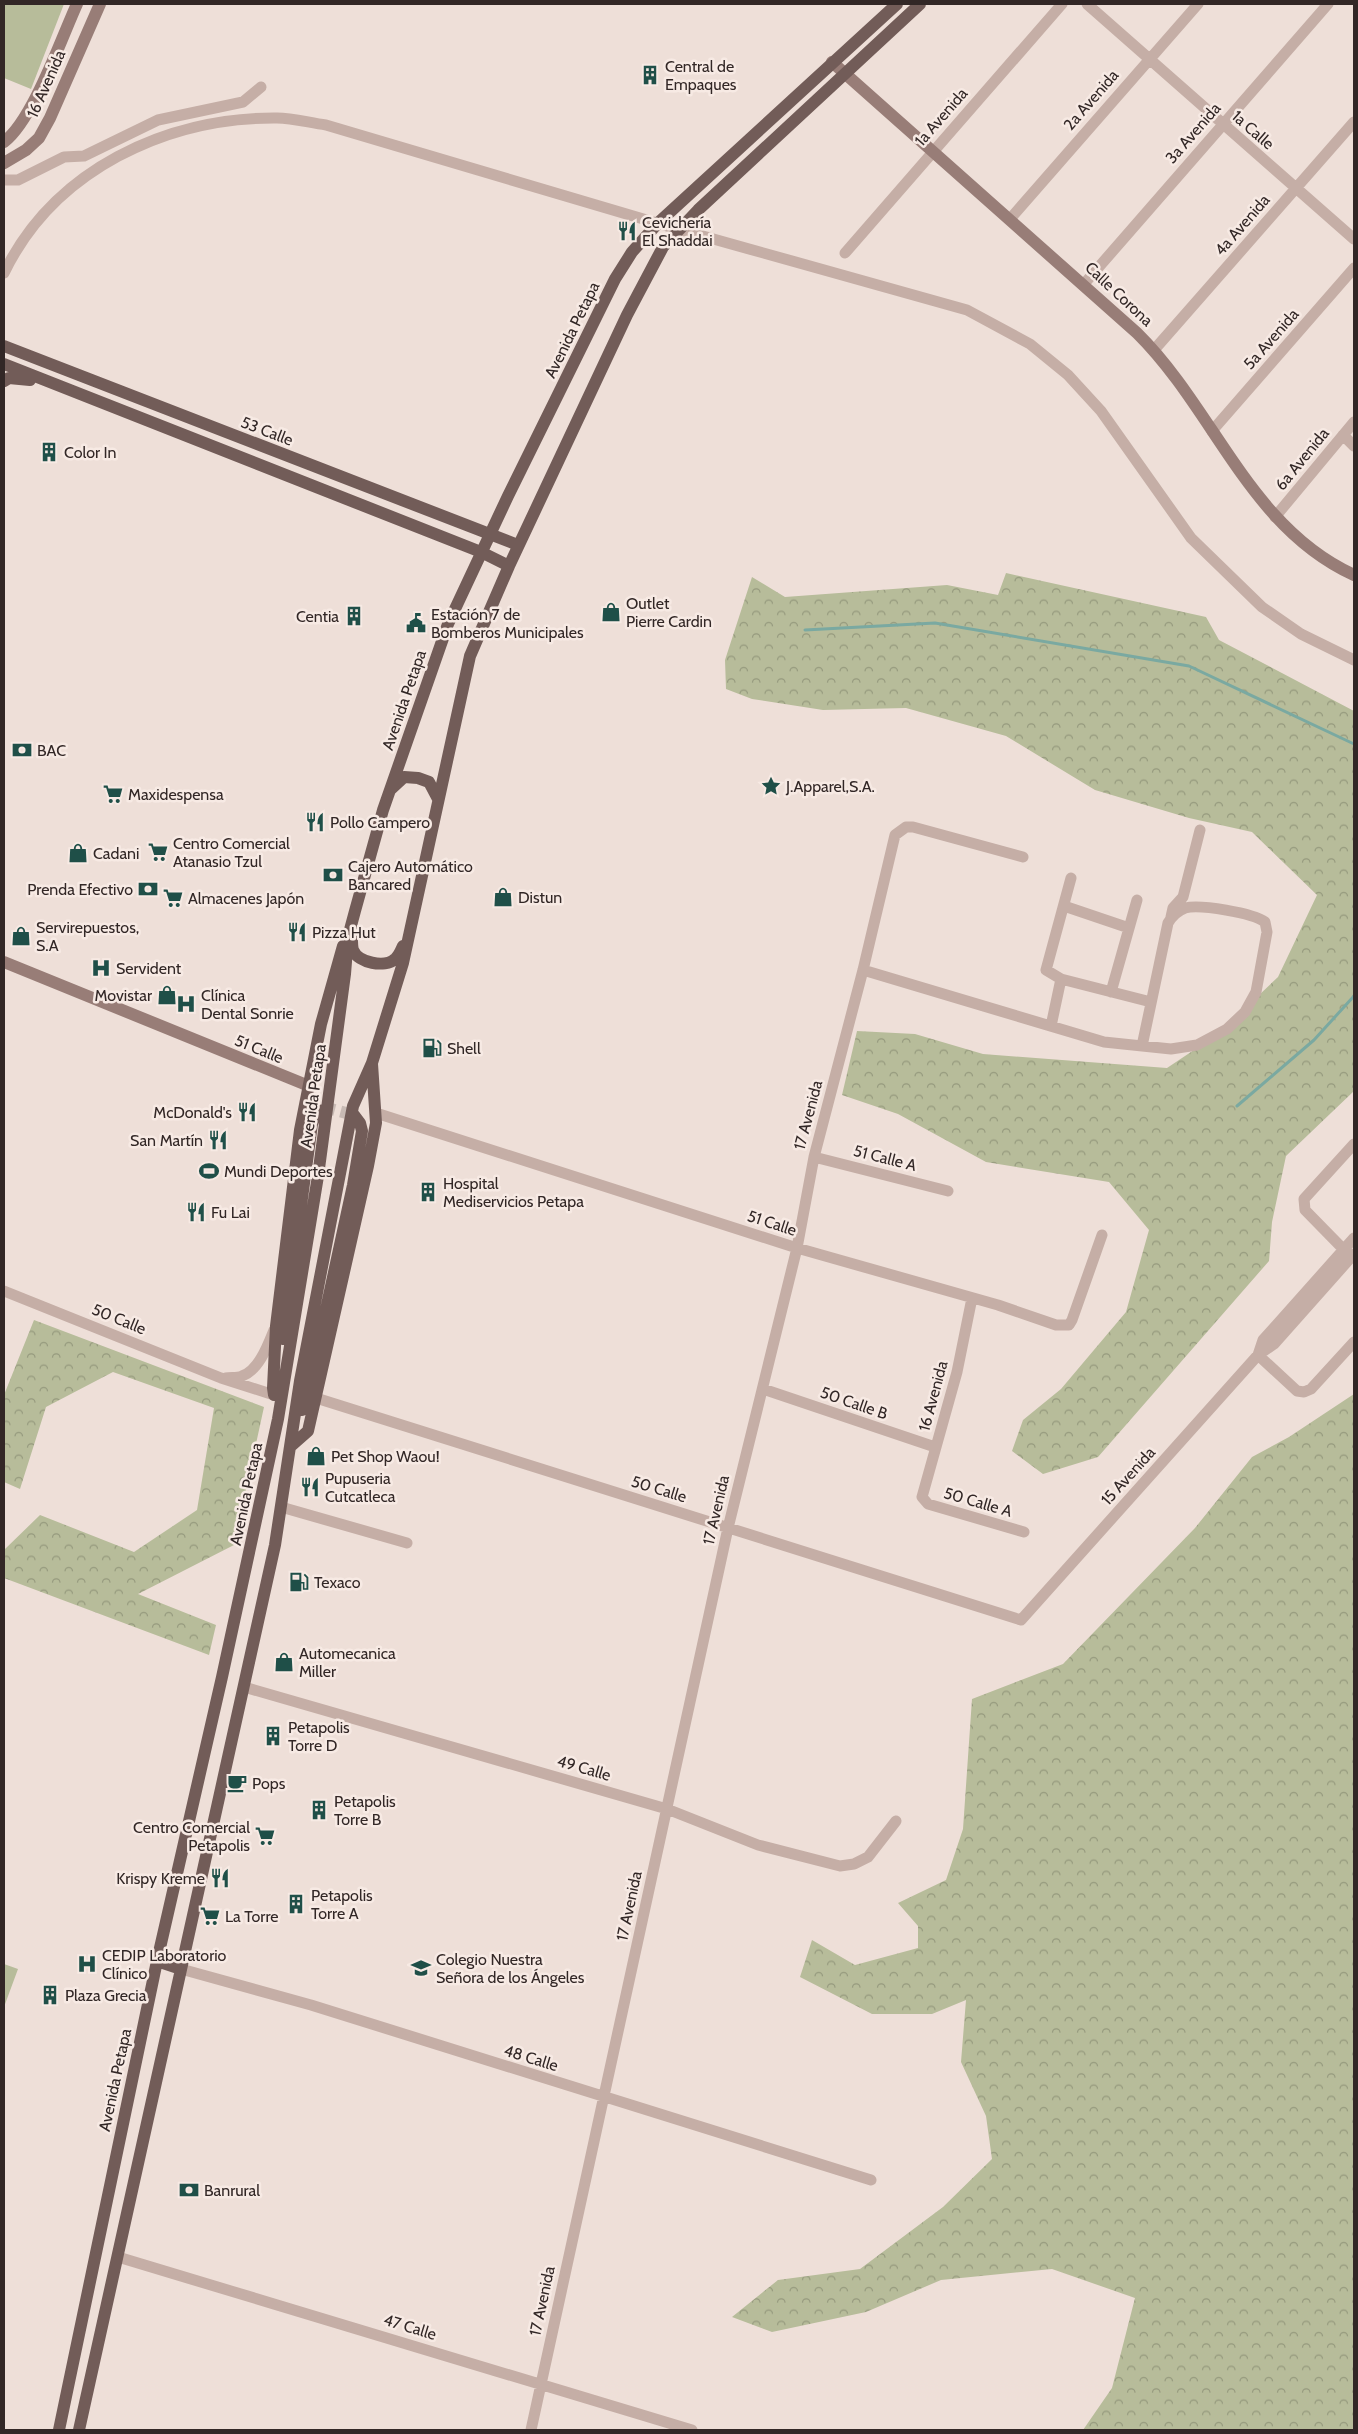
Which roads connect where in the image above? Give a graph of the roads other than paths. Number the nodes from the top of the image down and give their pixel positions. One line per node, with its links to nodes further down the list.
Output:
1 (77, 4): 15 (street, 16 Avenida)
2 (100, 4): 17 (street, 16 Avenida)
3 (897, 4): 10 (main road, Avenida Petapa)
4 (920, 4): 11 (main road)
5 (1062, 4): 16 (street, 1a Avenida)
6 (1087, 4): 9 (street, 1a Calle)
7 (1198, 4): 9 (street, 2a Avenida)
8 (1328, 4): 14 (street, 3a Avenida)
9 (1148, 59): 14 (street, 1a Calle); 20 (street, 2a Avenida)
10 (832, 62): 11 (street, Calle Corona); 21 (main road, Avenida Petapa)
11 (843, 74): 16 (street, Calle Corona); 22 (main road)
12 (262, 87): 18 (street)
13 (1354, 122): 19 (street, 4a Avenida)
14 (1222, 124): 19 (street, 1a Calle); 27 (street, 3a Avenida)
15 (4, 142)
16 (932, 152): 20 (street, Calle Corona); 24 (street, 1a Avenida)
17 (4, 163)
18 (4, 180)
19 (1296, 188): 23 (street, 1a Calle); 29 (street, 4a Avenida)
20 (1010, 219): 27 (street, Calle Corona)
21 (658, 224): 22 (street); 26 (street); 38 (main road, Avenida Petapa)
22 (678, 230): 39 (main road); 43 (street)
23 (1354, 239)
24 (845, 253)
25 (1354, 268): 34 (street, 5a Avenida)
26 (4, 273)
27 (1084, 284): 29 (street, Calle Corona)
28 (4, 346): 38 (main road, 53 Calle)
29 (1154, 350): 34 (street, Calle Corona)
30 (4, 364): 32 (main road)
31 (4, 381): 32 (main road)
32 (57, 385): 40 (main road)
33 (1354, 422): 35 (street, 6a Avenida)
34 (1212, 431): 37 (street, Calle Corona)
35 (1342, 435): 36 (street); 37 (street, 6a Avenida)
36 (1354, 446)
37 (1275, 517): 42 (street, Calle Corona)
38 (490, 534): 39 (main road, 53 Calle); 40 (main road, Avenida Petapa)
39 (518, 545): 41 (main road)
40 (481, 552): 41 (main road); 44 (main road, Avenida Petapa)
41 (509, 566): 45 (main road)
42 (1354, 575)
43 (1354, 660)
44 (390, 789): 45 (main road); 51 (main road, Avenida Petapa)
45 (438, 799): 53 (main road)
46 (1200, 830): 52 (street)
47 (1023, 857): 57 (street, 17 Avenida)
48 (1071, 878): 50 (street)
49 (1137, 900): 54 (street)
50 (1064, 906): 54 (street); 58 (street)
51 (355, 911): 53 (main road); 55 (main road, Avenida Petapa)
52 (1171, 917): 60 (street); 62 (street)
53 (413, 923): 63 (main road)
54 (1129, 928): 59 (street)
55 (348, 937): 64 (main road); 84 (main road, Avenida Petapa)
56 (4, 962): 64 (street, 51 Calle)
57 (863, 970): 61 (street); 69 (street, 17 Avenida)
58 (1061, 979): 59 (street); 61 (street)
59 (1112, 992): 60 (street)
60 (1151, 1002): 62 (street)
61 (1051, 1026): 62 (street)
62 (1142, 1046)
63 (372, 1063): 66 (main road); 85 (main road)
64 (308, 1086): 77 (main road)
65 (323, 1110): 82 (main road)
66 (376, 1113): 73 (street, 51 Calle); 83 (main road)
67 (354, 1115): 85 (main road)
68 (1354, 1144): 74 (street)
69 (814, 1157): 70 (street, 51 Calle A); 73 (street, 17 Avenida)
70 (948, 1190)
71 (1102, 1235): 76 (street, 51 Calle)
72 (1354, 1238): 74 (street, 15 Avenida)
73 (797, 1248): 76 (street, 51 Calle); 81 (street, 17 Avenida)
74 (1350, 1254): 79 (street, 15 Avenida)
75 (4, 1291): 80 (street, 50 Calle)
76 (972, 1298): 86 (street, 16 Avenida)
77 (276, 1326): 80 (street); 82 (main road)
78 (1354, 1342): 79 (street)
79 (1258, 1354): 92 (street, 15 Avenida)
80 (221, 1378): 82 (street, 50 Calle)
81 (762, 1389): 86 (street, 50 Calle B); 89 (street, 17 Avenida)
82 (274, 1395): 84 (main road)
83 (316, 1398): 85 (main road); 89 (street, 50 Calle)
84 (278, 1419): 96 (main road, Avenida Petapa)
85 (291, 1446): 88 (main road)
86 (935, 1447): 87 (street, 16 Avenida)
87 (924, 1501): 90 (street, 50 Calle A)
88 (282, 1507): 91 (street); 93 (main road)
89 (728, 1528): 92 (street, 50 Calle); 94 (street, 17 Avenida)
90 (1024, 1532)
91 (407, 1543)
92 (1021, 1620)
93 (244, 1687): 94 (street, 49 Calle); 97 (main road)
94 (667, 1809): 95 (street, 49 Calle); 98 (street, 17 Avenida)
95 (896, 1821)
96 (157, 1961): 97 (main road); 102 (main road, Avenida Petapa)
97 (181, 1969): 98 (street, 48 Calle); 100 (main road)
98 (603, 2097): 99 (street, 48 Calle); 101 (street, 17 Avenida)
99 (871, 2180)
100 (118, 2257): 101 (street, 47 Calle); 103 (main road)
101 (541, 2383): 104 (street, 17 Avenida); 105 (street, 47 Calle)
102 (59, 2430)
103 (79, 2430)
104 (531, 2430)
105 (692, 2430)

